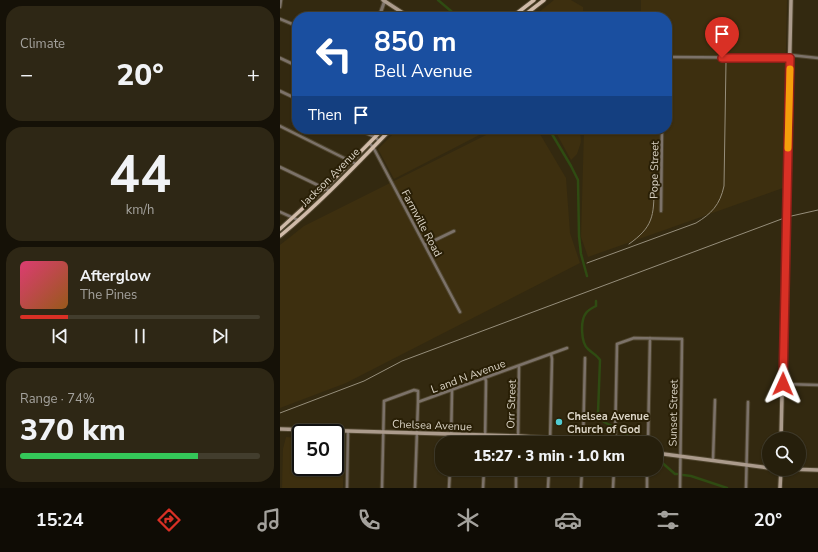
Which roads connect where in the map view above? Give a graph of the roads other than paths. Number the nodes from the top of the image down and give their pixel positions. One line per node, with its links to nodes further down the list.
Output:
1 (281, 0): 6 (street)
2 (384, 0): 7 (street); 8 (main road)
3 (534, 0): 9 (main road)
4 (544, 0): 10 (main road)
5 (791, 0): 13 (main road)
6 (280, 7)
7 (380, 12)
8 (402, 12)
9 (518, 12)
10 (528, 12)
11 (280, 19): 12 (street)
12 (292, 24)
13 (790, 56): 14 (street); 16 (street); 51 (main road)
14 (672, 57)
15 (280, 58): 17 (street)
16 (818, 58)
17 (292, 64)
18 (280, 91): 19 (street)
19 (292, 97)
20 (280, 126): 21 (street)
21 (292, 132)
22 (296, 134): 31 (street)
23 (369, 134): 27 (street)
24 (378, 134): 27 (main road, Jackson Avenue)
25 (386, 134): 28 (main road, Jackson Avenue)
26 (662, 134): 36 (street, Pope Street)
27 (375, 137): 28 (street); 29 (main road, Jackson Avenue)
28 (378, 141): 30 (main road, Jackson Avenue)
29 (369, 143): 30 (street, Farmville Road); 31 (main road, Jackson Avenue)
30 (373, 147): 32 (main road, Jackson Avenue); 43 (street, Farmville Road)
31 (351, 161): 32 (street); 34 (main road, Jackson Avenue)
32 (356, 164): 35 (main road, Jackson Avenue)
33 (280, 167): 34 (street)
34 (324, 189): 35 (street); 38 (main road, Jackson Avenue)
35 (330, 191): 39 (main road, Jackson Avenue)
36 (662, 211)
37 (280, 212): 38 (street)
38 (293, 218): 39 (street); 40 (main road, Jackson Avenue)
39 (299, 221): 42 (main road, Jackson Avenue)
40 (280, 229)
41 (454, 231): 43 (street)
42 (280, 236)
43 (425, 245): 44 (street, Farmville Road)
44 (460, 312)
45 (650, 338): 67 (street); 68 (street); 70 (street, Sunset Street)
46 (567, 348): 47 (street, L and N Avenue)
47 (551, 354): 49 (street, L and N Avenue); 65 (street)
48 (585, 358): 66 (street)
49 (519, 366): 50 (street, L and N Avenue); 64 (street, Orr Street)
50 (485, 378): 53 (street, L and N Avenue); 63 (street)
51 (783, 384): 52 (street); 60 (main road)
52 (818, 385)
53 (452, 391): 55 (street, L and N Avenue); 62 (street)
54 (715, 400): 71 (street)
55 (418, 402): 59 (street, L and N Avenue); 61 (street)
56 (748, 402): 72 (street)
57 (280, 429): 58 (main road, Chelsea Avenue)
58 (348, 431): 59 (main road, Chelsea Avenue); 84 (street)
59 (384, 432): 61 (main road, Chelsea Avenue); 85 (street)
60 (781, 432)
61 (418, 433): 62 (main road, Chelsea Avenue); 86 (street)
62 (452, 434): 63 (main road, Chelsea Avenue)
63 (485, 435): 64 (main road, Chelsea Avenue)
64 (518, 436)
65 (550, 436)
66 (583, 436)
67 (616, 436)
68 (648, 436)
69 (663, 454): 70 (main road)
70 (680, 457): 71 (main road); 94 (street, Sunset Street)
71 (713, 460): 72 (main road)
72 (747, 465): 73 (main road); 95 (street)
73 (762, 467)
74 (806, 470): 75 (main road)
75 (818, 470)
76 (450, 476): 87 (street)
77 (484, 476): 88 (street)
78 (516, 476): 89 (street)
79 (549, 476): 90 (street)
80 (582, 476): 91 (street)
81 (614, 476): 92 (street)
82 (647, 476): 93 (street)
83 (781, 476): 96 (main road)
84 (347, 488)
85 (382, 488)
86 (415, 488)
87 (449, 488)
88 (483, 488)
89 (516, 488)
90 (548, 488)
91 (581, 488)
92 (613, 488)
93 (647, 488)
94 (680, 488)
95 (746, 488)
96 (780, 488)

